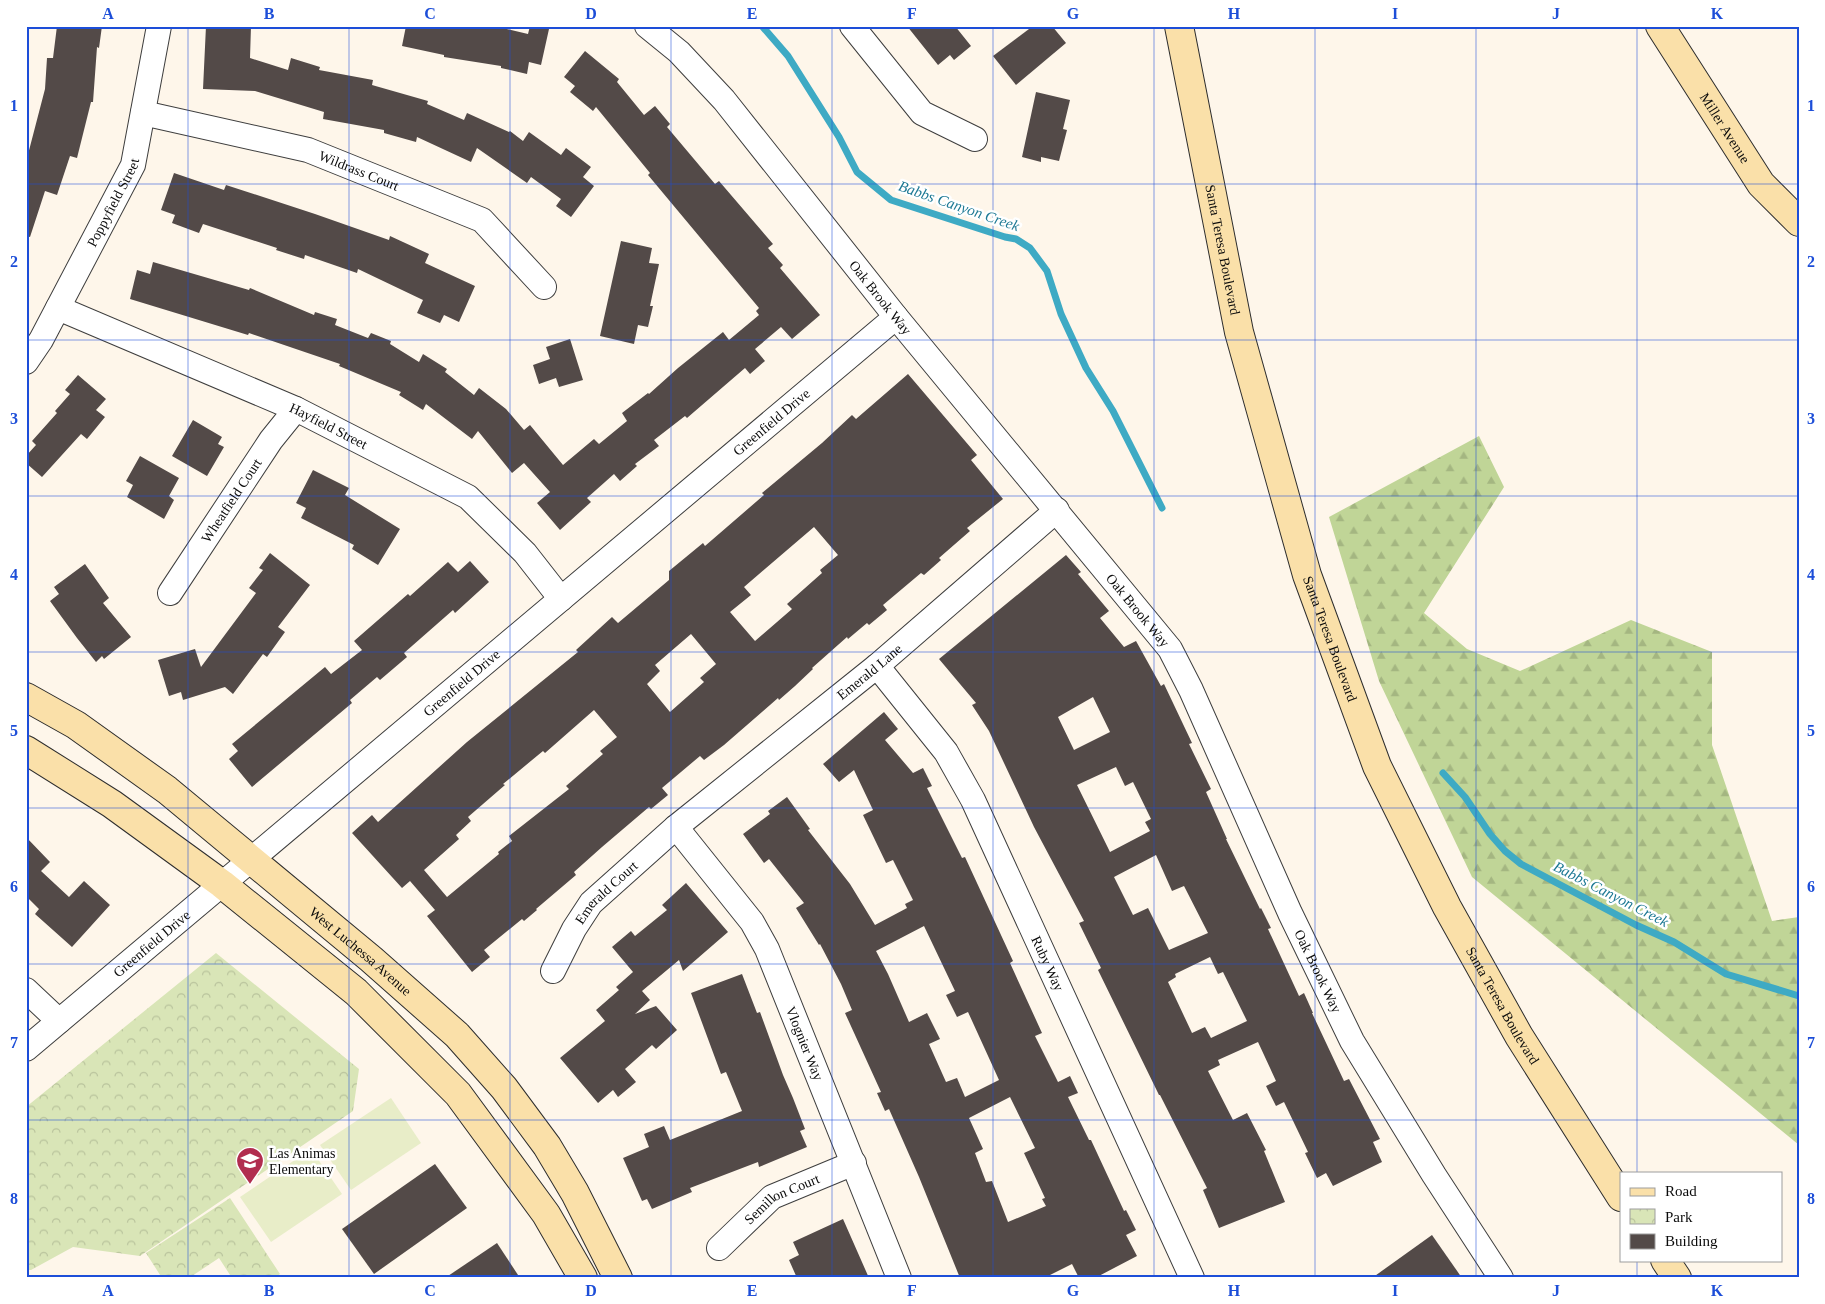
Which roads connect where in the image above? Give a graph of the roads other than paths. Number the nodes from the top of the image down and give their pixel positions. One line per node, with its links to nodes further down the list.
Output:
1 (159, 26): 6 (street, Poppyfield Street)
2 (647, 26): 11 (street, Oak Brook Way)
3 (852, 26): 7 (street)
4 (1179, 26): 28 (street, Santa Teresa Boulevard)
5 (1660, 26): 8 (street, Miller Avenue)
6 (143, 113): 9 (street, Wildrass Court); 10 (street, Poppyfield Street)
7 (975, 139)
8 (1799, 222)
9 (544, 287)
10 (58, 308): 12 (street, Poppyfield Street); 13 (street, Hayfield Street)
11 (896, 317): 14 (street, Oak Brook Way); 16 (street, Greenfield Drive)
12 (26, 362)
13 (296, 409): 15 (street, Wheatfield Court); 16 (street, Hayfield Street)
14 (1057, 510): 17 (street, Emerald Lane); 35 (street, Oak Brook Way)
15 (170, 593)
16 (561, 600): 21 (street, Greenfield Drive)
17 (877, 666): 20 (street, Emerald Lane); 34 (street, Ruby Way)
18 (26, 697): 21 (street, West Luchessa Avenue)
19 (26, 750): 22 (street)
20 (676, 827): 23 (street, Emerald Court); 27 (street, Vlognier Way)
21 (251, 860): 22 (street, Greenfield Drive); 32 (street, West Luchessa Avenue)
22 (222, 884): 25 (street, Greenfield Drive); 31 (street)
23 (553, 971)
24 (26, 990): 25 (street)
25 (59, 1021): 26 (street, Greenfield Drive)
26 (26, 1049)
27 (854, 1163): 29 (street, Semillon Court); 33 (street, Vlognier Way)
28 (1620, 1195)
29 (719, 1248)
30 (1666, 1262): 36 (street)
31 (583, 1278)
32 (618, 1278)
33 (899, 1278)
34 (1192, 1278)
35 (1501, 1278)
36 (1677, 1278)

